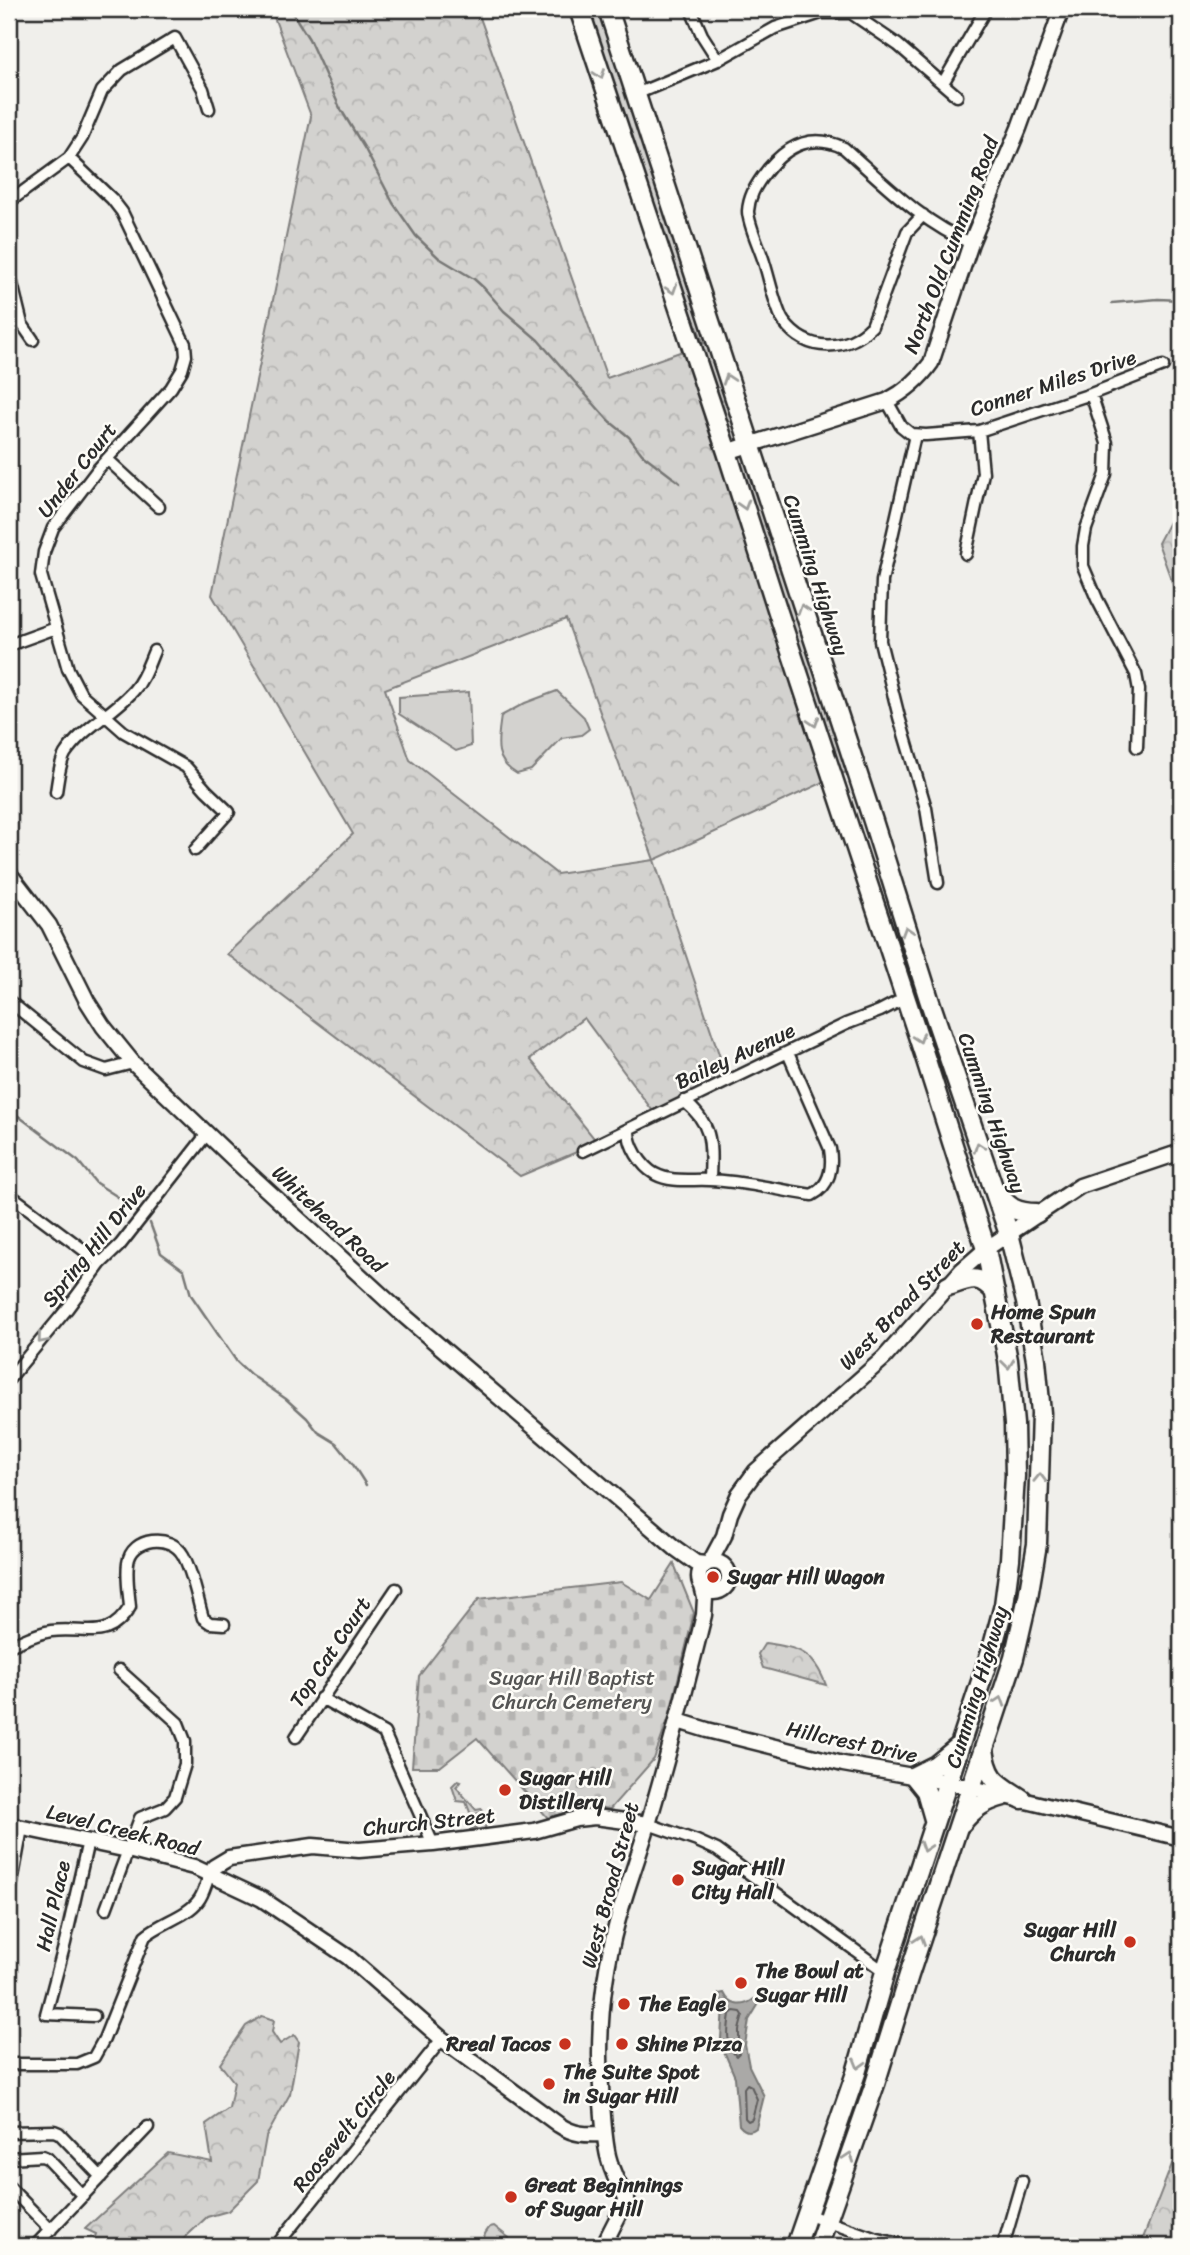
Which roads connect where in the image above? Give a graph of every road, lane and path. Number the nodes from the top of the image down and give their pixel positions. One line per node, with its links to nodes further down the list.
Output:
1 (579, 9): 23 (highway, Cumming Highway, one-way to 23)
2 (608, 9): 8 (highway, Cumming Highway)
3 (694, 9): 6 (street)
4 (986, 9): 7 (street)
5 (1062, 9): 14 (street, North Old Cumming Road)
6 (718, 60): 7 (street); 8 (street)
7 (943, 83): 9 (street)
8 (636, 94): 22 (highway, Cumming Highway, one-way to 8)
9 (957, 96)
10 (209, 109): 11 (street)
11 (69, 158): 12 (street); 24 (street, Under Court)
12 (9, 202)
13 (923, 215): 13 (street); 14 (street)
14 (971, 243): 19 (street, North Old Cumming Road)
15 (9, 271): 16 (street)
16 (33, 340)
17 (1163, 366): 18 (street, Conner Miles Drive)
18 (1091, 394): 20 (street, Conner Miles Drive); 31 (street)
19 (887, 401): 21 (street); 22 (street, North Old Cumming Road)
20 (979, 430): 21 (street, Conner Miles Drive); 26 (street)
21 (915, 435): 35 (street)
22 (749, 444): 23 (street, North Old Cumming Road); 46 (highway, Cumming Highway, one-way to 22)
23 (727, 452): 36 (highway, Cumming Highway, one-way to 36)
24 (107, 459): 25 (street); 27 (street, Under Court)
25 (159, 507)
26 (966, 554)
27 (56, 628): 28 (street); 30 (street, Under Court)
28 (9, 645)
29 (153, 651): 30 (street)
30 (106, 717): 32 (street); 33 (street, Under Court)
31 (1137, 747)
32 (56, 792)
33 (195, 850)
34 (9, 873): 39 (street, Whitehead Road)
35 (938, 883)
36 (905, 998): 38 (street, Bailey Avenue); 50 (highway, Cumming Highway, one-way to 50)
37 (9, 1001): 39 (street)
38 (788, 1053): 40 (street, Bailey Avenue); 45 (street)
39 (133, 1063): 42 (street, Whitehead Road)
40 (684, 1101): 41 (street, Bailey Avenue); 45 (street)
41 (629, 1129): 43 (street, Bailey Avenue); 45 (street)
42 (207, 1134): 51 (street, Spring Hill Drive); 57 (street, Whitehead Road)
43 (583, 1151)
44 (1181, 1152): 48 (street, West Broad Street)
45 (710, 1180)
46 (994, 1190): 48 (highway); 49 (highway, Cumming Highway)
47 (9, 1194): 51 (street)
48 (1037, 1213): 49 (street, West Broad Street)
49 (1009, 1234): 50 (street, West Broad Street); 68 (highway, Cumming Highway, one-way to 49)
50 (986, 1249): 52 (street, West Broad Street); 53 (highway, Cumming Highway)
51 (100, 1264): 54 (street, Spring Hill Drive, one-way to 54)
52 (948, 1286): 53 (highway); 55 (street, West Broad Street)
53 (995, 1292): 67 (highway, Cumming Highway, one-way to 67)
54 (9, 1379)
55 (724, 1536): 56 (street, West Broad Street); 57 (street, West Broad Street)
56 (726, 1569): 57 (street); 59 (street)
57 (704, 1572): 59 (street); 60 (street, West Broad Street)
58 (396, 1589): 64 (street, Top Cat Court)
59 (720, 1590): 60 (street, West Broad Street)
60 (704, 1615): 65 (street, West Broad Street)
61 (224, 1624): 62 (street)
62 (9, 1646)
63 (119, 1670): 81 (street)
64 (321, 1698): 66 (street, Top Cat Court); 80 (street)
65 (678, 1721): 69 (street, Hillcrest Drive); 75 (street, West Broad Street)
66 (296, 1737)
67 (958, 1747): 69 (highway); 70 (highway, Cumming Highway)
68 (984, 1748): 71 (highway, Cumming Highway); 73 (highway)
69 (914, 1776): 70 (street, Hillcrest Drive); 74 (highway)
70 (947, 1782): 71 (street, Hillcrest Drive); 74 (highway, Cumming Highway)
71 (970, 1789): 72 (street, Hillcrest Drive); 77 (highway, Cumming Highway)
72 (1004, 1796): 73 (street, Hillcrest Drive); 77 (highway)
73 (1022, 1799): 78 (street, Hillcrest Drive)
74 (934, 1821): 85 (highway, Cumming Highway, one-way to 85)
75 (648, 1824): 80 (street, Church Street); 85 (street); 91 (street, West Broad Street)
76 (15, 1827): 79 (street, Level Creek Road); 83 (street)
77 (957, 1829): 98 (highway, Cumming Highway, one-way to 77)
78 (1181, 1839)
79 (88, 1842): 81 (street, Level Creek Road); 86 (street, Hall Place)
80 (433, 1844): 82 (street, Church Street)
81 (128, 1850): 82 (street, Level Creek Road); 84 (street)
82 (212, 1870): 87 (street, Level Creek Road); 88 (street)
83 (9, 1899)
84 (106, 1909)
85 (885, 1972): 97 (highway, Cumming Highway, one-way to 97)
86 (94, 2016)
87 (442, 2039): 91 (street, Level Creek Road); 101 (street, Roosevelt Circle)
88 (9, 2064)
89 (148, 2127): 93 (street)
90 (9, 2132): 93 (street)
91 (604, 2134): 102 (street, West Broad Street)
92 (9, 2158): 96 (street)
93 (101, 2177): 96 (street)
94 (1022, 2180): 106 (street)
95 (9, 2187): 99 (street)
96 (83, 2196): 99 (street)
97 (806, 2214): 98 (street); 103 (highway, Cumming Highway)
98 (827, 2221): 104 (highway, Cumming Highway); 105 (street)
99 (51, 2230): 100 (street)
100 (36, 2246)
101 (276, 2246)
102 (603, 2246)
103 (796, 2246)
104 (818, 2246)
105 (908, 2246)
106 (1003, 2246)

